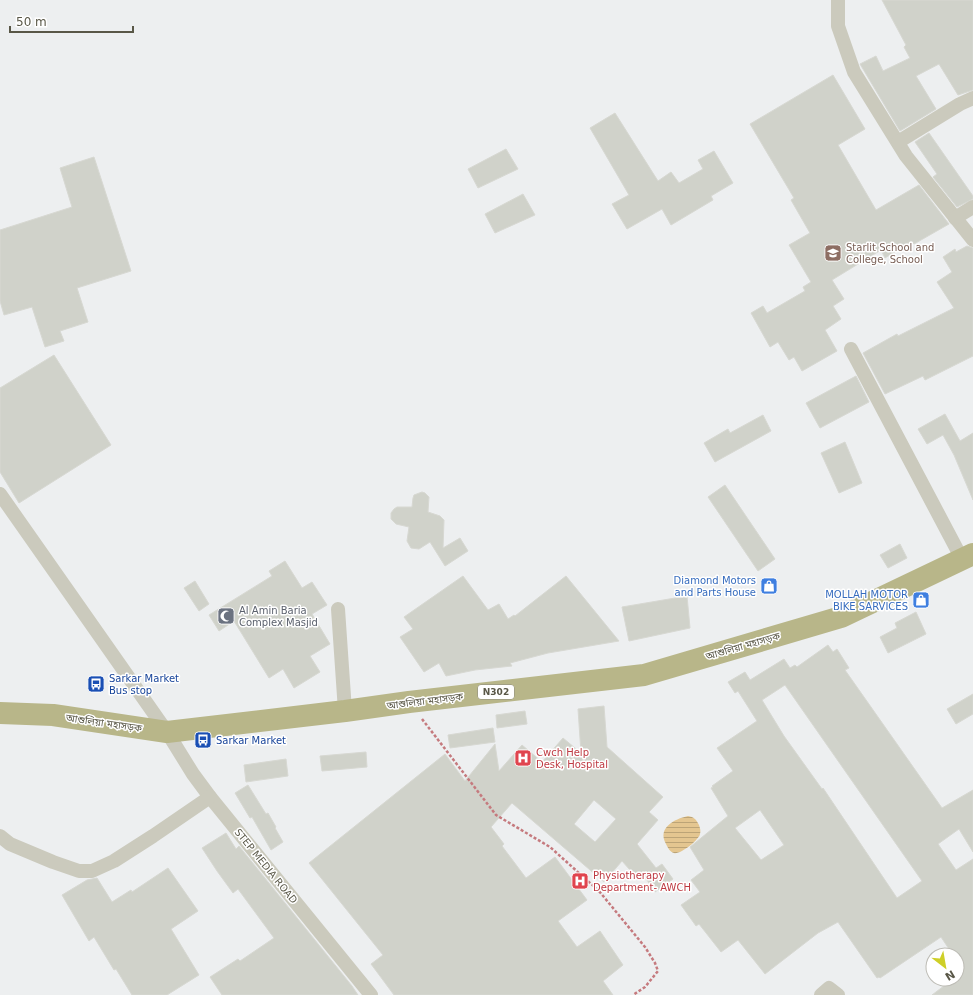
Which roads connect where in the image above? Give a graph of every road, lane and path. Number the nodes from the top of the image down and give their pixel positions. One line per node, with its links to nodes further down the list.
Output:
1 (838, 0): 3 (street)
2 (973, 98): 3 (street)
3 (898, 142): 5 (street)
4 (973, 207): 5 (street)
5 (955, 218): 6 (street)
6 (973, 240)
7 (851, 349): 9 (street)
8 (0, 494): 14 (street, STEP MEDIA ROAD)
9 (967, 556): 11 (highway, আশুলিয়া মহাসড়ক / N302)
10 (338, 609): 12 (street)
11 (409, 702): 12 (highway, আশুলিয়া মহাসড়ক / N302); 18 (path)
12 (345, 711): 14 (highway, আশুলিয়া মহাসড়ক / N302)
13 (0, 713): 14 (highway, আশুলিয়া মহাসড়ক / N302)
14 (167, 732): 15 (street, STEP MEDIA ROAD)
15 (210, 797): 16 (street); 17 (street, STEP MEDIA ROAD)
16 (0, 836)
17 (371, 995)
18 (633, 995)
19 (821, 995): 20 (street)
20 (838, 995)

